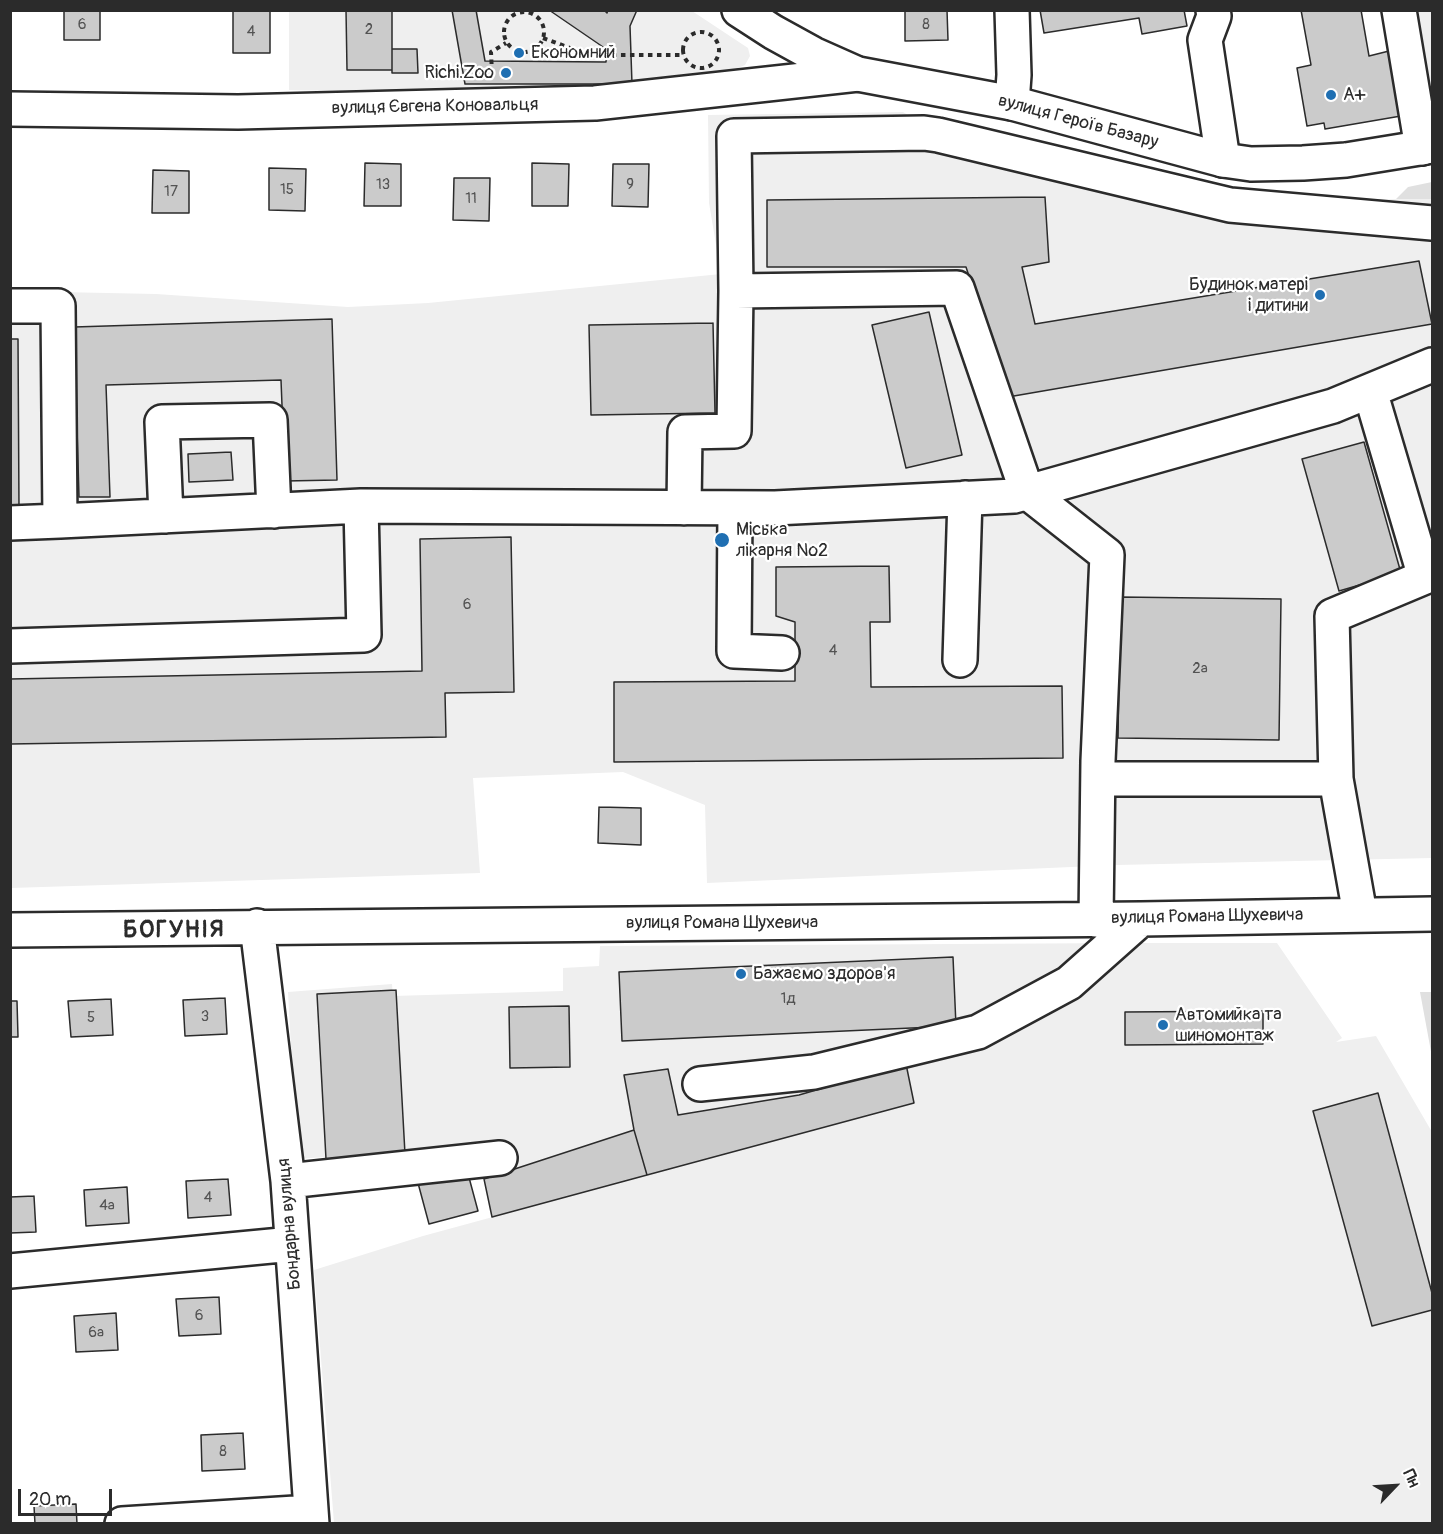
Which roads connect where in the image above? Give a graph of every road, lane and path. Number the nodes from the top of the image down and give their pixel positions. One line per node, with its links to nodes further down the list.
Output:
1 (739, 10): 9 (street, вулиця Героїв Базару)
2 (1012, 10): 11 (street)
3 (1213, 10): 15 (street)
4 (1399, 10): 14 (street)
5 (520, 11): 6 (path); 7 (path)
6 (543, 38): 7 (path); 8 (path)
7 (506, 43): 10 (path)
8 (684, 55): 8 (path)
9 (858, 74): 11 (street, вулиця Героїв Базару); 12 (street, вулиця Євгена Коновальця)
10 (492, 76)
11 (1012, 103): 13 (street, вулиця Героїв Базару)
12 (10, 109)
13 (1118, 132): 15 (street, вулиця Героїв Базару); 16 (street)
14 (1427, 147): 15 (street, вулиця Героїв Базару)
15 (1223, 160)
16 (1108, 175): 17 (street); 18 (street)
17 (1432, 223)
18 (736, 291): 22 (street); 25 (street)
19 (10, 306): 29 (street)
20 (1432, 364): 21 (street)
21 (1370, 391): 22 (street); 35 (street)
22 (1027, 492): 23 (street); 34 (street)
23 (965, 498): 26 (street); 33 (street)
24 (361, 506): 25 (street); 27 (street); 31 (street)
25 (684, 508): 26 (street)
26 (735, 508): 32 (street)
27 (274, 511): 28 (street); 28 (street)
28 (166, 516): 29 (street)
29 (60, 521): 30 (street)
30 (10, 524)
31 (10, 646)
32 (782, 653)
33 (960, 660)
34 (1098, 779): 35 (street); 38 (street)
35 (1336, 779): 36 (street)
36 (1360, 914): 37 (street, вулиця Романа Шухевича); 39 (street, вулиця Романа Шухевича)
37 (1432, 914)
38 (1096, 920): 39 (street, вулиця Романа Шухевича); 40 (street, вулиця Романа Шухевича)
39 (1141, 920): 42 (street)
40 (257, 926): 41 (street, вулиця Романа Шухевича); 44 (street, Бондарна вулиця)
41 (10, 930)
42 (700, 1084)
43 (500, 1158): 44 (street)
44 (288, 1181): 45 (street, Бондарна вулиця)
45 (292, 1244): 46 (street); 47 (street, Бондарна вулиця)
46 (10, 1271)
47 (312, 1518): 48 (street)
48 (122, 1524)

